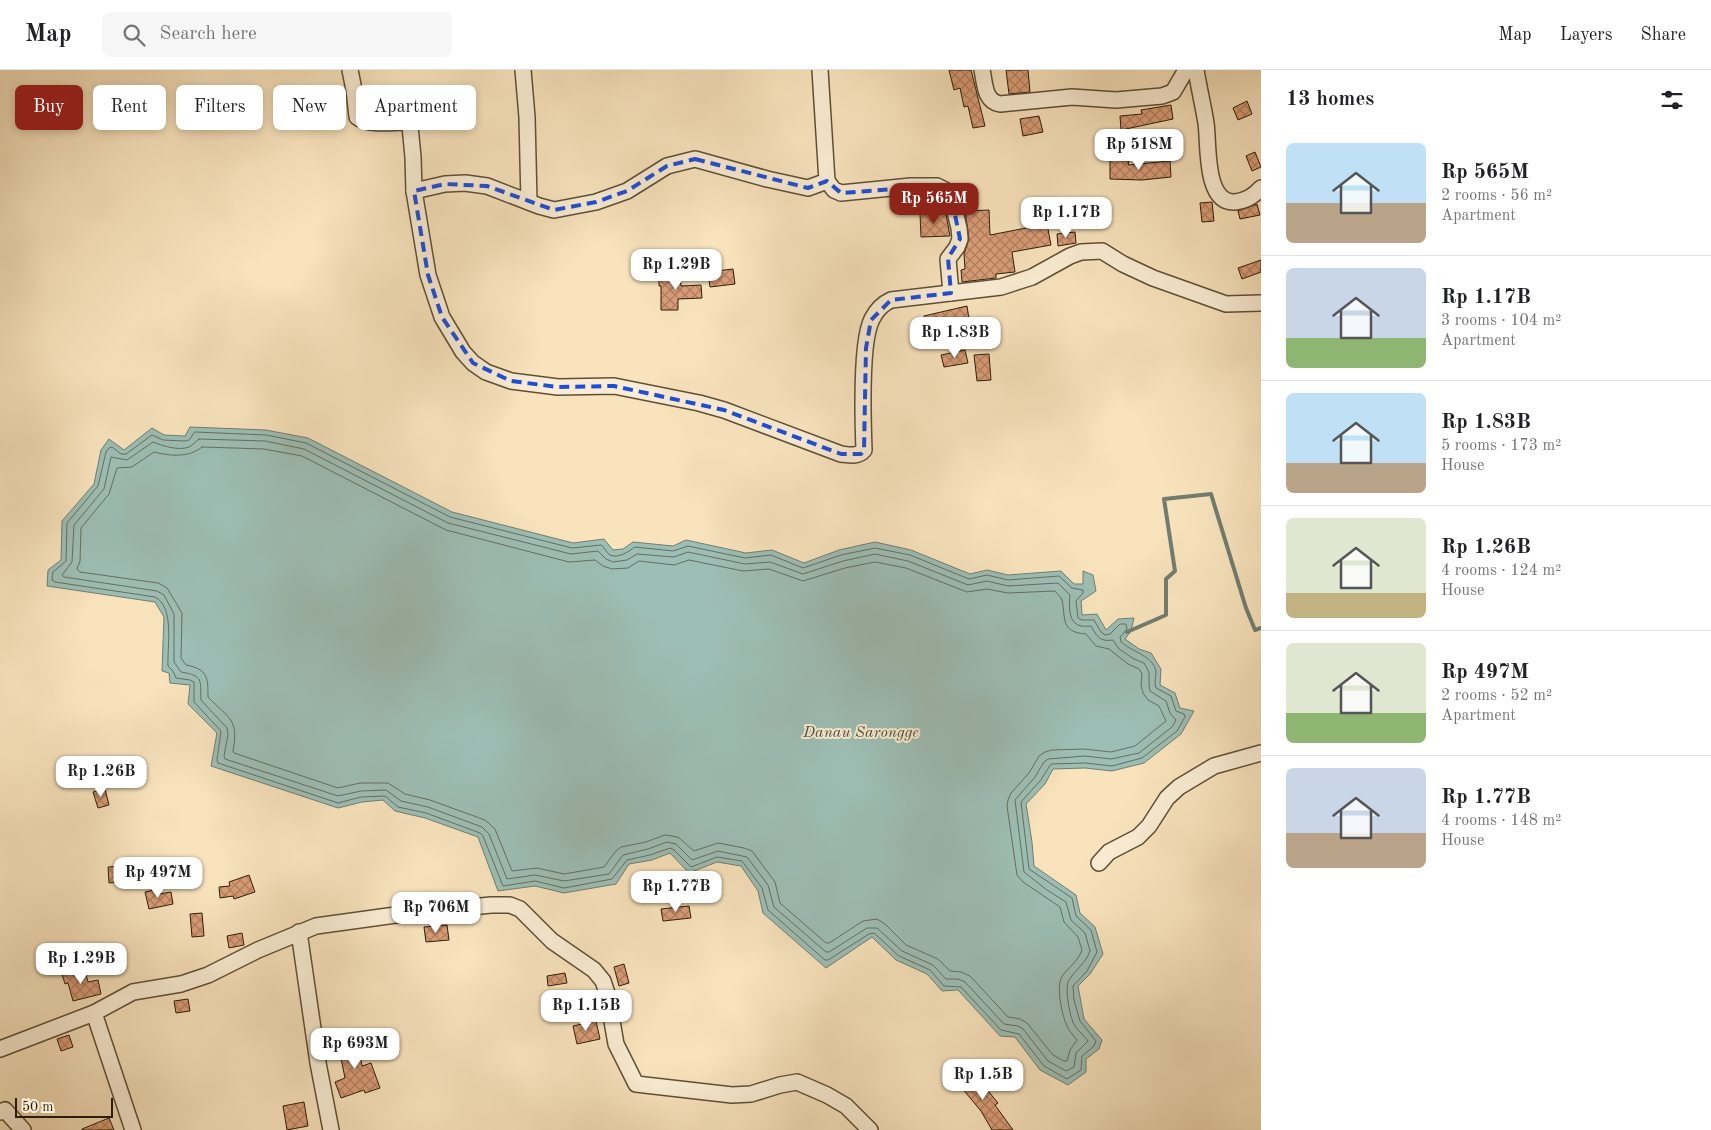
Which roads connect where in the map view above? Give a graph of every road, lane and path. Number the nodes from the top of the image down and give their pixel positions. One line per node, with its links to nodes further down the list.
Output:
1 (350, 70): 9 (street)
2 (523, 70): 10 (street)
3 (820, 70): 7 (street)
4 (982, 70): 5 (street)
5 (1186, 70)
6 (1196, 70): 8 (street)
7 (827, 181): 10 (street); 11 (street)
8 (1261, 188)
9 (414, 191): 10 (street); 11 (street)
10 (529, 202)
11 (951, 293): 12 (street)
12 (1261, 303)
13 (1261, 752): 14 (street)
14 (1100, 863)
15 (299, 932): 16 (street); 21 (street); 22 (street)
16 (94, 1013): 17 (street); 20 (street)
17 (0, 1048)
18 (0, 1112): 19 (street)
19 (15, 1127)
20 (132, 1130)
21 (331, 1130)
22 (870, 1130)

